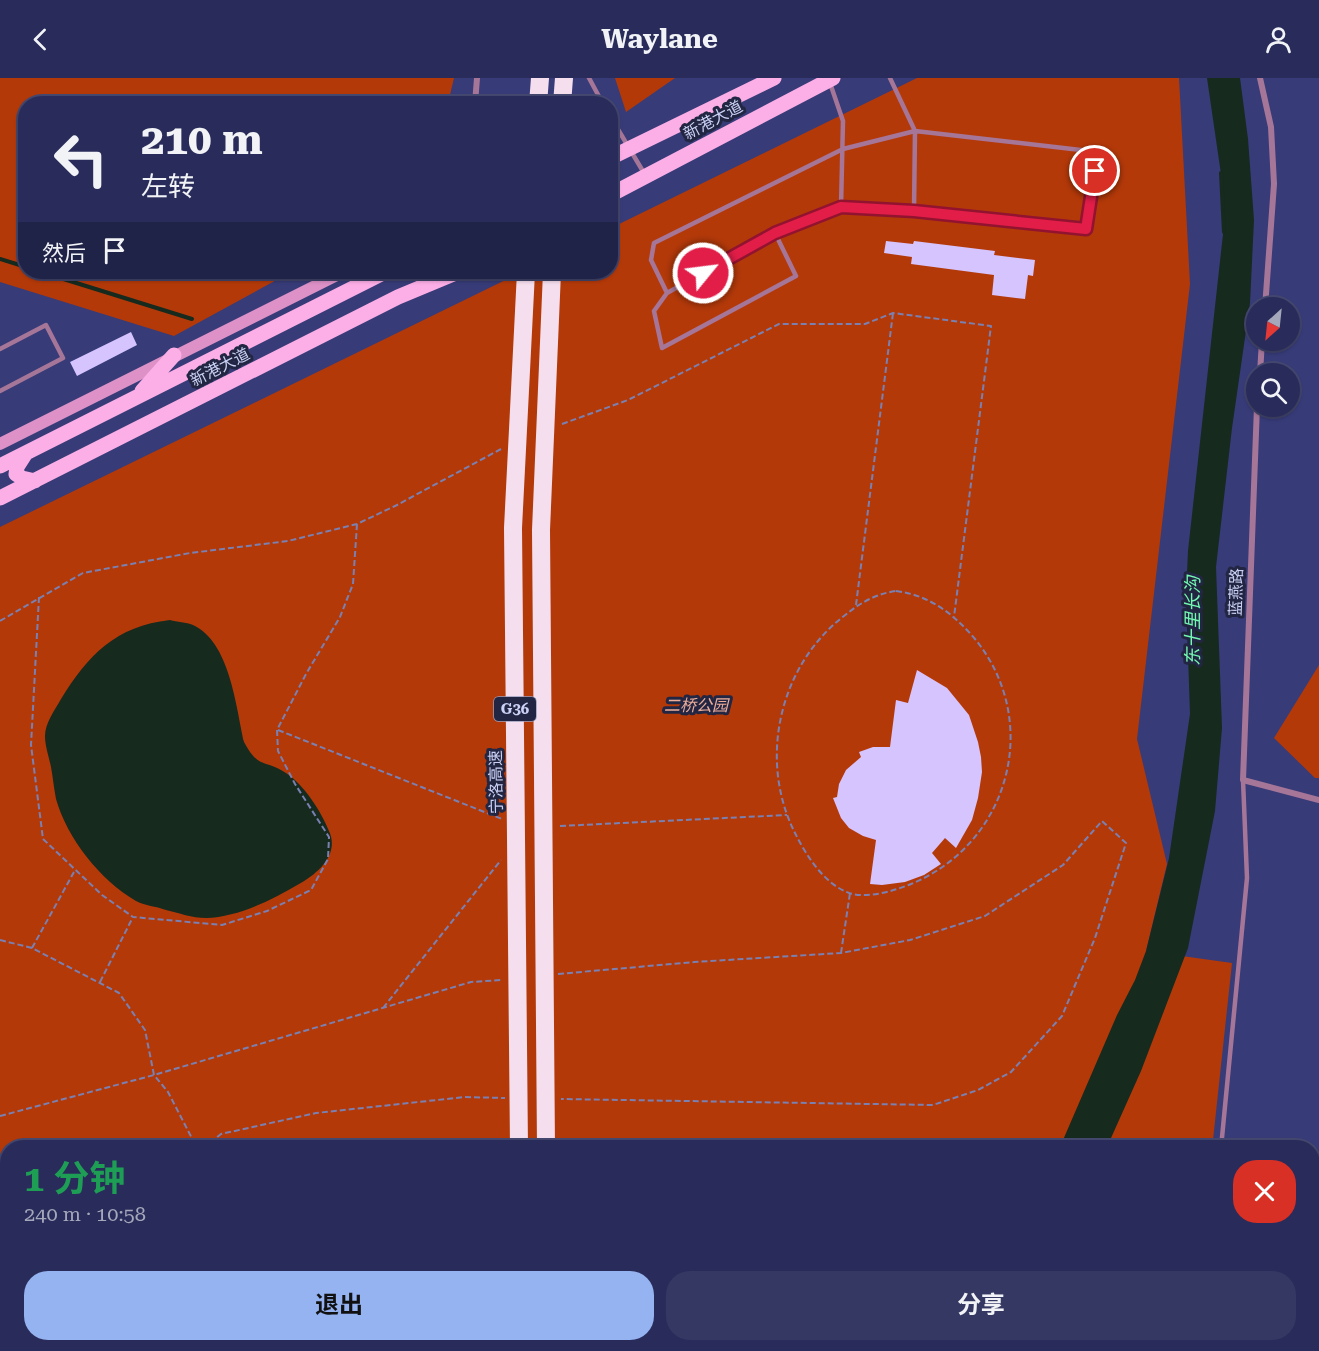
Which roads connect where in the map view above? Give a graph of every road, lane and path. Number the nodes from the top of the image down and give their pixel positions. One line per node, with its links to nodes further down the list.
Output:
1 (477, 78): 9 (street)
2 (540, 78): 10 (highway)
3 (564, 78): 11 (highway)
4 (590, 78): 12 (lane)
5 (774, 78): 15 (main road, 新港大道)
6 (890, 78): 14 (lane)
7 (1260, 78): 30 (street)
8 (830, 79): 16 (lane); 19 (main road, 新港大道)
9 (476, 96)
10 (539, 96)
11 (563, 96)
12 (599, 96)
13 (618, 128): 15 (lane)
14 (915, 131): 16 (lane); 22 (lane); 22 (lane)
15 (631, 148): 17 (street); 18 (main road, 新港大道); 19 (lane)
16 (843, 149): 21 (lane); 29 (lane)
17 (618, 151)
18 (618, 154)
19 (645, 176): 20 (main road, 新港大道)
20 (618, 191)
21 (841, 207): 22 (lane); 23 (lane)
22 (914, 211)
23 (775, 233): 29 (lane); 29 (lane)
24 (329, 279): 33 (street)
25 (371, 279): 35 (main road, 新港大道)
26 (441, 279): 42 (main road, 新港大道)
27 (526, 279): 68 (highway, 宁洛高速 / G36, bridge)
28 (552, 279): 69 (highway, G36, bridge)
29 (667, 293)
30 (1266, 297)
31 (893, 313): 37 (path); 46 (path); 47 (path)
32 (0, 349): 34 (lane)
33 (174, 356): 35 (main road); 38 (street)
34 (0, 391)
35 (136, 398): 40 (main road, 新港大道)
36 (1257, 417): 49 (street, 蓝燕路)
37 (563, 424)
38 (0, 444)
39 (510, 445): 44 (path)
40 (26, 453): 41 (main road, 新港大道); 42 (main road)
41 (0, 466)
42 (35, 480): 43 (main road, 新港大道)
43 (0, 498)
44 (357, 524): 45 (path); 54 (path)
45 (39, 597): 48 (path); 52 (path)
46 (855, 606): 47 (path); 53 (path)
47 (954, 616): 53 (path)
48 (0, 621)
49 (1243, 780): 50 (street); 70 (lane)
50 (1319, 800)
51 (505, 855): 61 (path)
52 (75, 871): 54 (path); 56 (path)
53 (850, 893): 57 (path)
54 (133, 917): 60 (path)
55 (0, 940): 56 (path)
56 (32, 948): 60 (path)
57 (841, 953): 58 (path); 64 (path)
58 (553, 975)
59 (506, 979): 61 (path)
60 (100, 982): 62 (path)
61 (383, 1008): 62 (path)
62 (154, 1075): 65 (path); 66 (path)
63 (511, 1098): 67 (path)
64 (558, 1099)
65 (0, 1116)
66 (193, 1140)
67 (213, 1140)
68 (519, 1140)
69 (546, 1140)
70 (1222, 1140)

